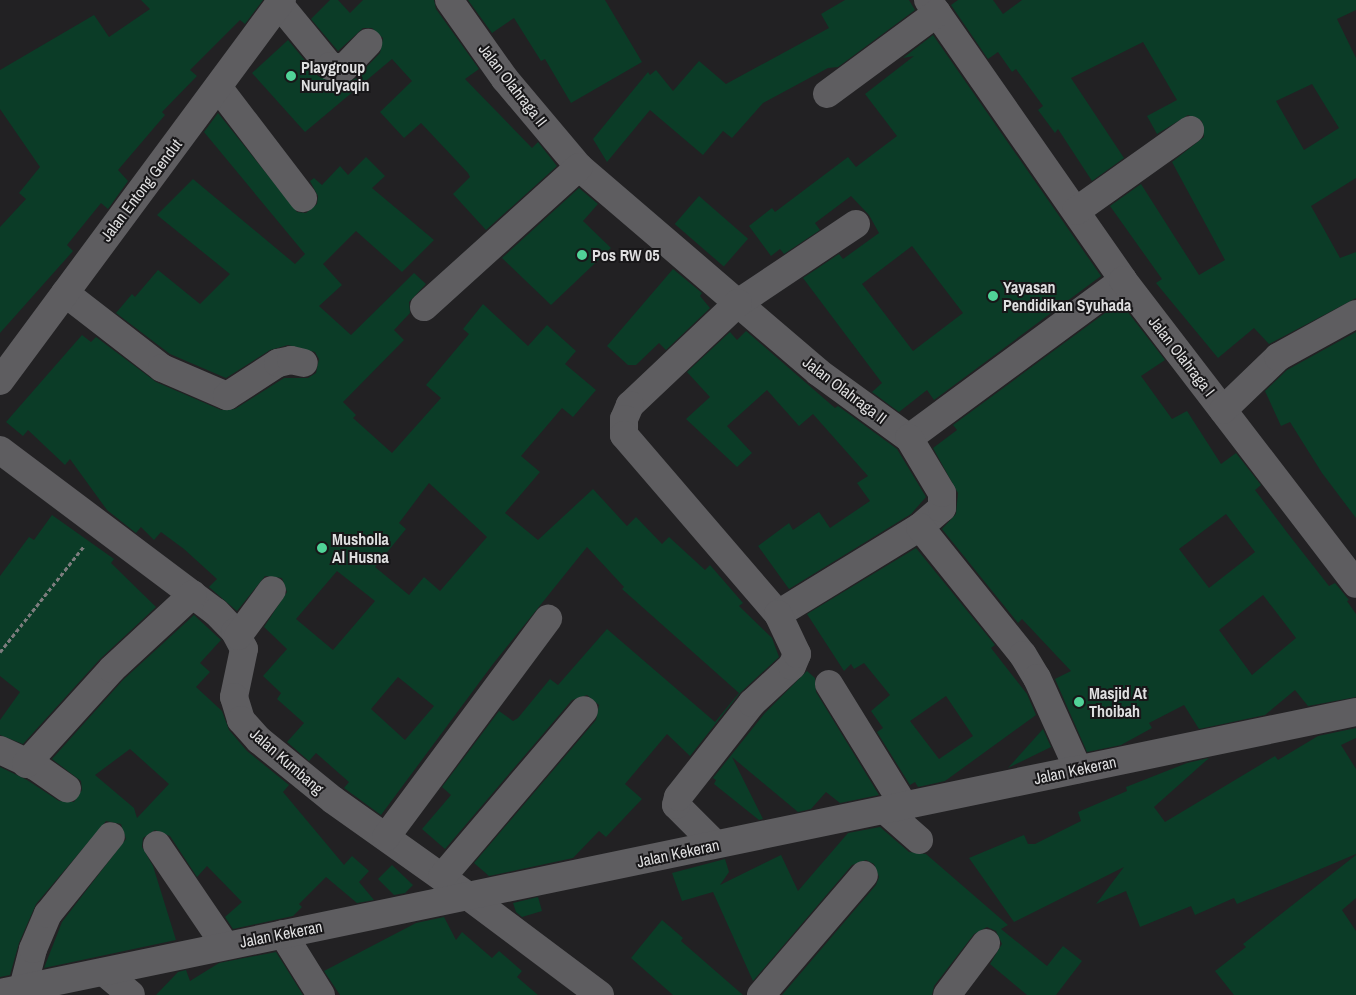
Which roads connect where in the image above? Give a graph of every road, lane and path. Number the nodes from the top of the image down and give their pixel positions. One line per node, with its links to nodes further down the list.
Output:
1 (449, 0): 8 (street, Jalan Olahraga II)
2 (281, 2): 4 (street); 5 (street, Jalan Entong Gendut)
3 (932, 7): 6 (street); 10 (street, Jalan Olahraga I)
4 (368, 43)
5 (218, 87): 9 (street); 13 (street, Jalan Entong Gendut)
6 (827, 94)
7 (1190, 130): 10 (street)
8 (579, 167): 14 (street, Jalan Olahraga II); 15 (street)
9 (303, 198)
10 (1076, 211): 12 (street, Jalan Olahraga I)
11 (856, 224): 14 (street)
12 (1123, 280): 19 (street, Jalan Olahraga I); 20 (street)
13 (65, 293): 17 (street); 18 (street, Jalan Entong Gendut)
14 (738, 303): 20 (street, Jalan Olahraga II); 27 (street)
15 (424, 307)
16 (1356, 314): 19 (street)
17 (304, 363)
18 (0, 381)
19 (1223, 410): 24 (street, Jalan Olahraga I)
20 (909, 438): 23 (street)
21 (0, 450): 22 (street)
22 (102, 524): 26 (street); 30 (path)
23 (920, 527): 27 (street); 36 (street)
24 (1356, 584)
25 (272, 590): 29 (street)
26 (192, 594): 29 (street); 35 (street)
27 (778, 614): 43 (street)
28 (548, 619): 40 (street)
29 (238, 636): 40 (street, Jalan Kumbang)
30 (0, 652)
31 (829, 684): 38 (street)
32 (584, 710): 45 (street)
33 (1356, 712): 36 (street, Jalan Kekeran)
34 (0, 750): 35 (street)
35 (26, 764): 37 (street)
36 (1078, 770): 38 (street, Jalan Kekeran)
37 (67, 788)
38 (896, 809): 41 (street); 43 (street, Jalan Kekeran)
39 (111, 836): 51 (street)
40 (386, 837): 45 (street, Jalan Kumbang)
41 (919, 840)
42 (157, 844): 49 (street)
43 (715, 844): 46 (street, Jalan Kekeran)
44 (864, 875): 55 (street)
45 (442, 877): 46 (street, Jalan Kumbang)
46 (468, 896): 47 (street, Jalan Kekeran); 54 (street, Jalan Kumbang)
47 (283, 934): 49 (street, Jalan Kekeran); 53 (street)
48 (986, 943): 56 (street)
49 (225, 945): 50 (street, Jalan Kekeran)
50 (104, 972): 51 (street, Jalan Kekeran); 52 (street)
51 (12, 991)
52 (131, 995)
53 (321, 995)
54 (600, 995)
55 (761, 995)
56 (947, 995)

